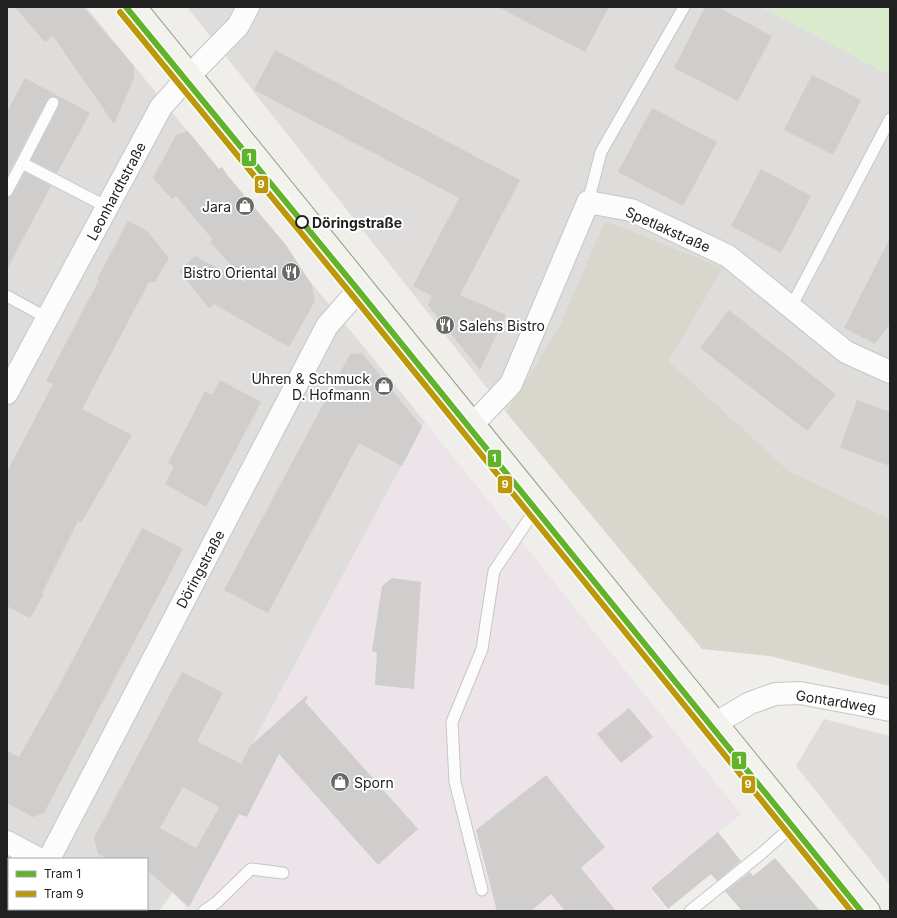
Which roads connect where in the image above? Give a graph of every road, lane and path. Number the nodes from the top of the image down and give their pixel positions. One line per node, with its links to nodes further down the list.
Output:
1 (135, 7): 4 (main road)
2 (248, 7): 4 (street, Leonhardtstraße)
3 (684, 7): 9 (lane)
4 (190, 75): 10 (street, Leonhardtstraße); 11 (main road)
5 (54, 103): 7 (lane)
6 (890, 119): 13 (lane)
7 (22, 163): 8 (lane); 10 (lane)
8 (7, 191)
9 (588, 202): 13 (street, Spetlakstraße); 17 (street)
10 (107, 207): 14 (street, Leonhardtstraße)
11 (361, 287): 17 (main road); 24 (street, Döringstraße)
12 (7, 296): 14 (lane)
13 (791, 308): 15 (street, Spetlakstraße)
14 (47, 318): 16 (street, Leonhardtstraße)
15 (890, 372)
16 (7, 393)
17 (473, 424): 18 (main road)
18 (539, 504): 20 (main road); 26 (lane)
19 (890, 710): 20 (street, Gontardweg)
20 (716, 723): 21 (main road)
21 (797, 822): 28 (lane); 29 (main road)
22 (7, 842): 23 (street)
23 (37, 858)
24 (50, 858)
25 (283, 873): 27 (lane)
26 (482, 890)
27 (204, 911)
28 (690, 911)
29 (869, 911)

